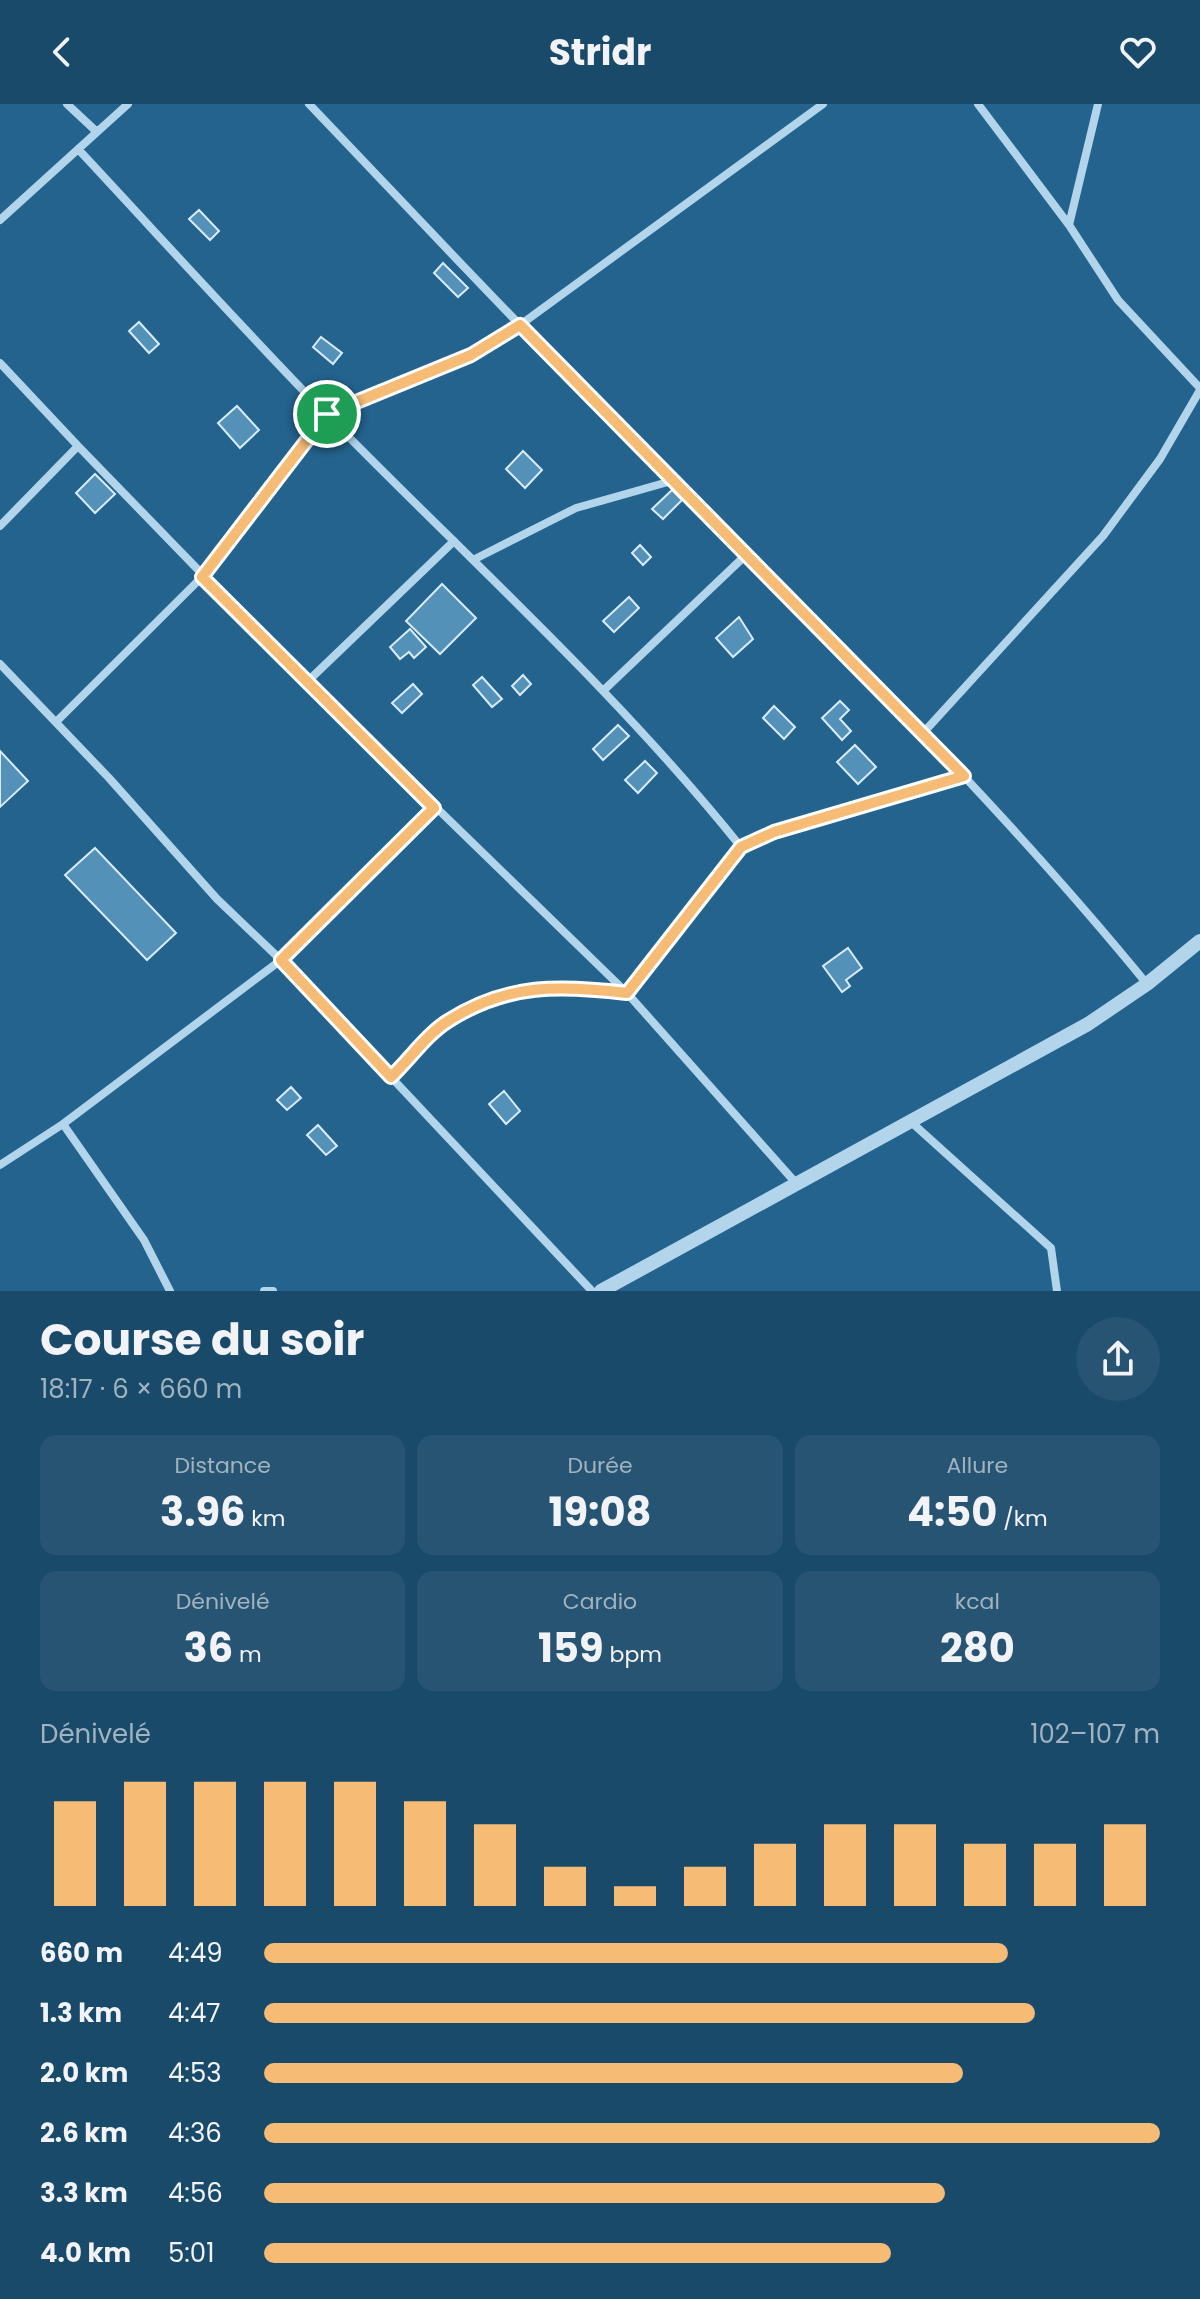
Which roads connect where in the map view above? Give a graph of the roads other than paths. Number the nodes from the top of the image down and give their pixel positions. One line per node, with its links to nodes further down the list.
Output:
1 (67, 104): 7 (street)
2 (128, 104): 7 (street)
3 (309, 104): 11 (street)
4 (823, 104): 11 (street)
5 (978, 104): 10 (street)
6 (1098, 104): 10 (street)
7 (97, 132): 8 (street)
8 (78, 149): 9 (street); 14 (street)
9 (0, 220)
10 (1069, 225): 13 (street)
11 (520, 325): 14 (street); 16 (street)
12 (0, 363): 15 (street)
13 (1200, 389): 26 (street)
14 (327, 414): 18 (street); 21 (street)
15 (78, 446): 17 (street); 21 (street)
16 (675, 480): 19 (street); 20 (street)
17 (0, 526)
18 (454, 541): 20 (street); 23 (street)
19 (748, 553): 24 (street); 26 (street)
20 (475, 559): 24 (street)
21 (202, 577): 23 (street); 25 (street)
22 (0, 664): 25 (street)
23 (307, 682): 28 (street)
24 (604, 690): 29 (street)
25 (56, 722): 31 (street)
26 (924, 732): 27 (street)
27 (964, 776): 29 (street); 32 (street)
28 (434, 808): 31 (street); 33 (street)
29 (741, 847): 33 (street)
30 (1200, 941): 32 (street)
31 (281, 960): 34 (street); 36 (street)
32 (1147, 984): 35 (street)
33 (627, 993): 34 (street); 38 (street)
34 (391, 1077): 42 (street)
35 (910, 1121): 38 (street); 44 (street)
36 (63, 1124): 37 (street); 39 (street)
37 (0, 1165)
38 (795, 1182): 43 (street)
39 (170, 1291)
40 (264, 1291): 41 (street)
41 (273, 1291)
42 (592, 1291)
43 (601, 1291)
44 (1057, 1291)

